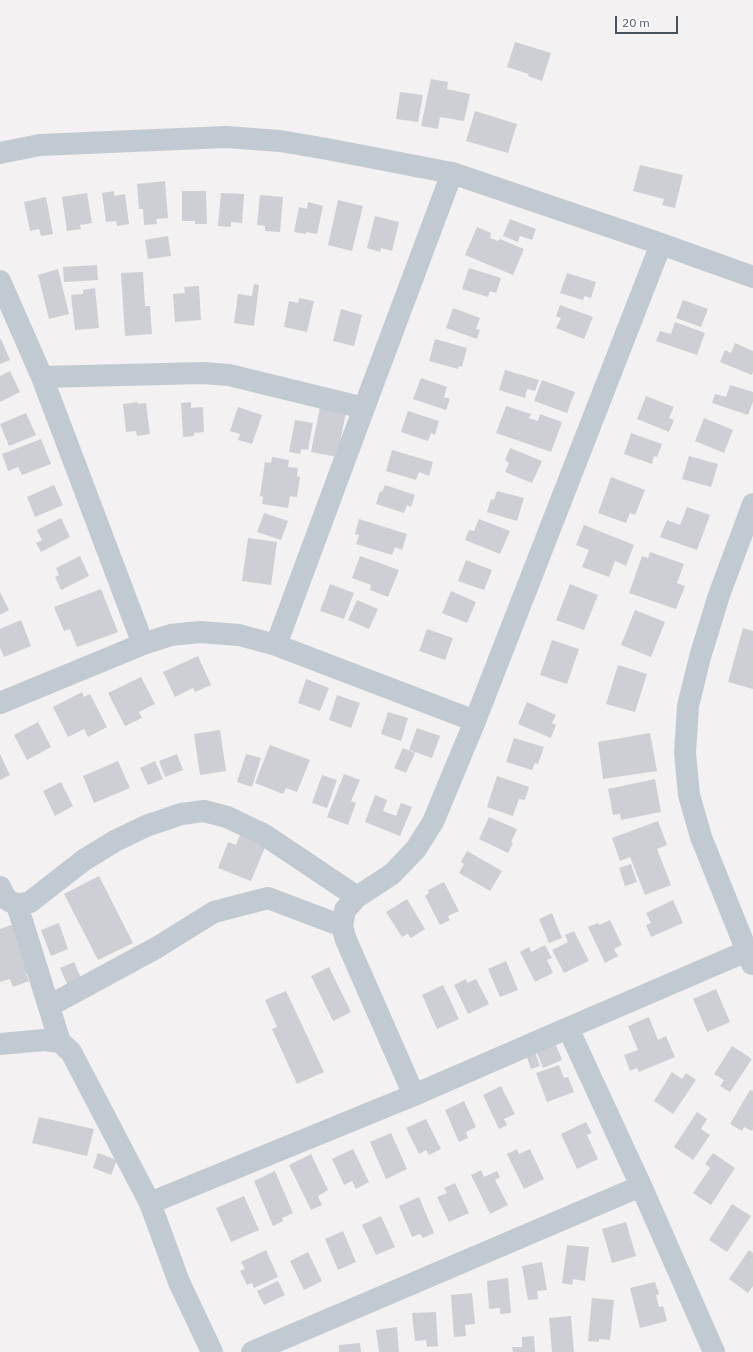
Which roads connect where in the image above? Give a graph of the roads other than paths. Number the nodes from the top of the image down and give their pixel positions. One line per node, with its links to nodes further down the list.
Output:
1 (0, 153): 2 (street)
2 (452, 173): 3 (street); 7 (street)
3 (662, 244): 4 (street); 12 (street)
4 (753, 277)
5 (0, 281): 6 (street)
6 (42, 377): 7 (street); 9 (street)
7 (364, 408): 10 (street)
8 (753, 504): 17 (street)
9 (142, 644): 10 (street); 11 (street)
10 (276, 645): 12 (street)
11 (0, 703)
12 (475, 721): 14 (street)
13 (0, 887): 15 (street)
14 (357, 897): 15 (street); 16 (street)
15 (17, 905): 18 (street)
16 (342, 926): 18 (street); 22 (street)
17 (750, 958): 19 (street)
18 (49, 1006): 20 (street)
19 (568, 1028): 22 (street); 23 (street)
20 (60, 1042): 21 (street); 24 (street)
21 (0, 1044)
22 (414, 1094): 24 (street)
23 (641, 1186): 25 (street); 27 (street)
24 (150, 1203): 26 (street)
25 (710, 1351)
26 (212, 1352)
27 (252, 1352)

